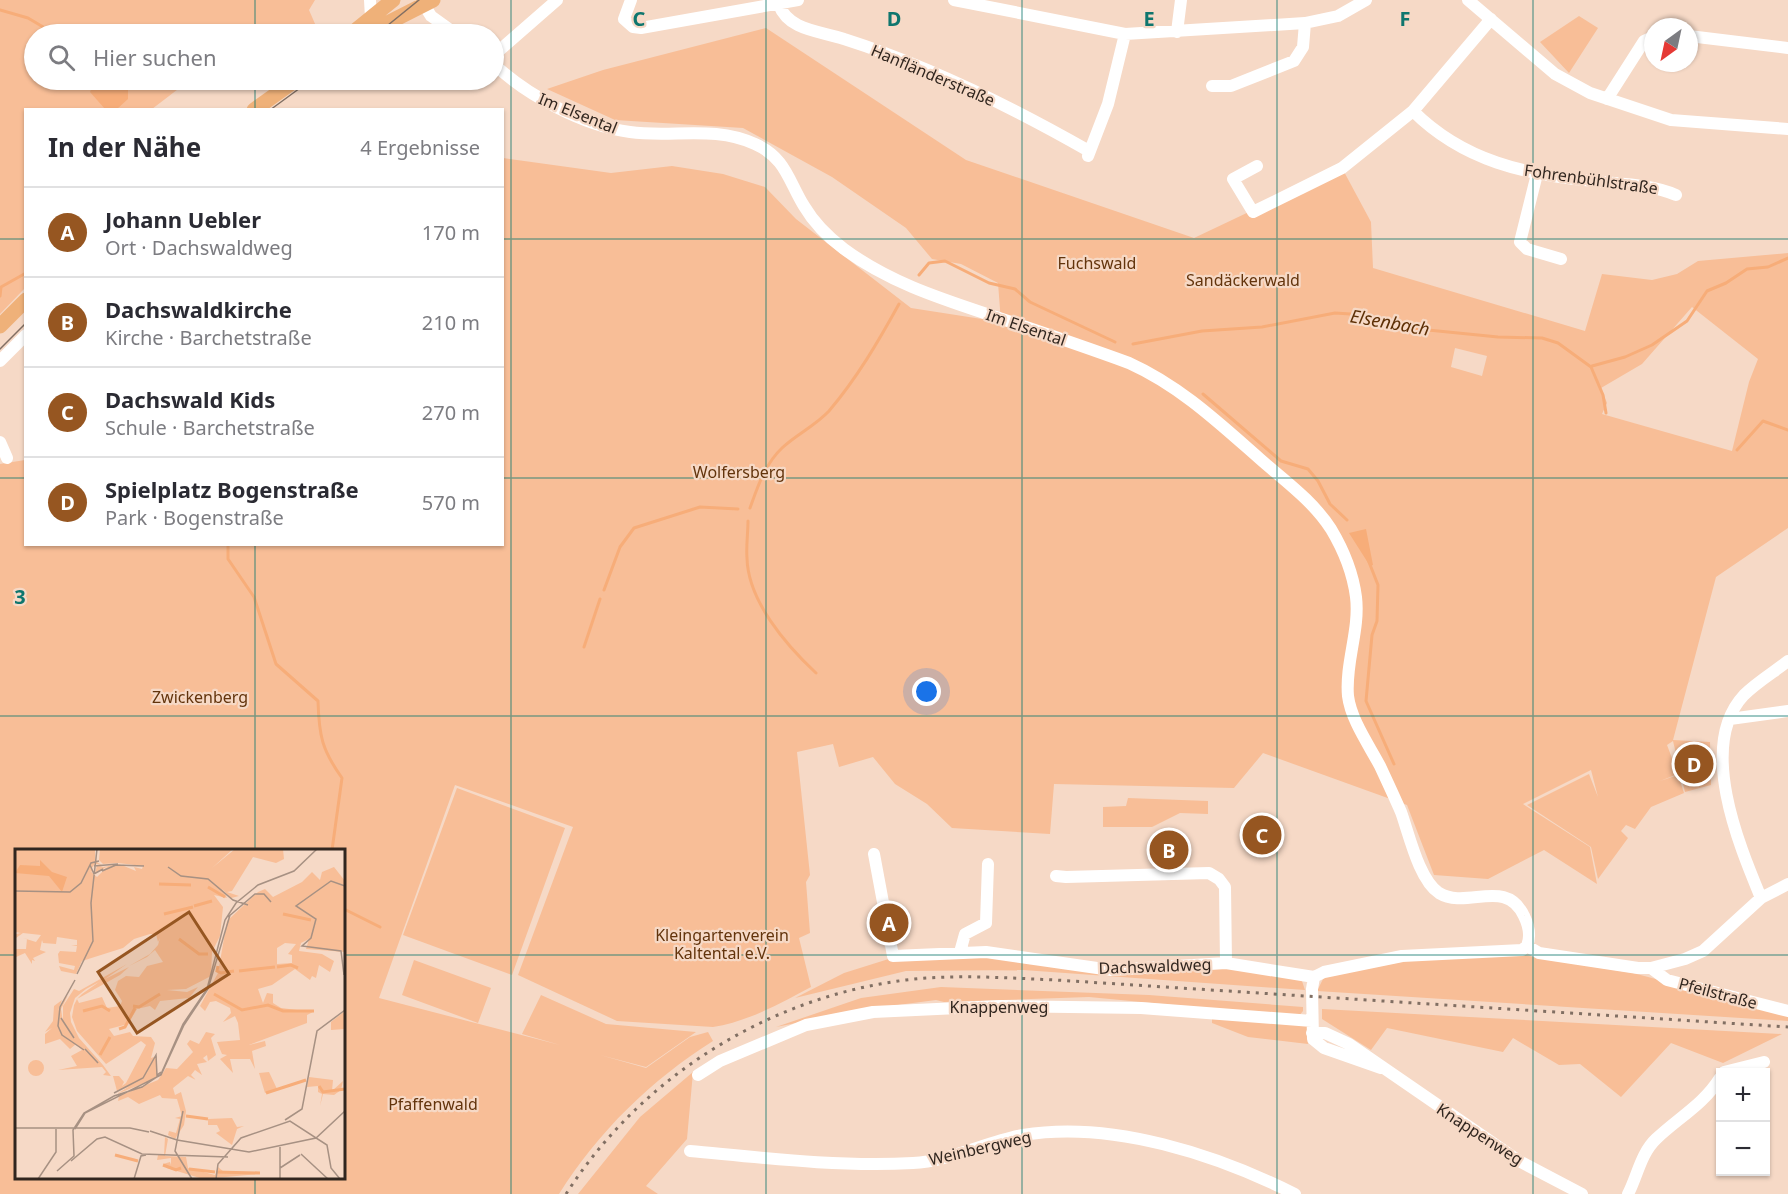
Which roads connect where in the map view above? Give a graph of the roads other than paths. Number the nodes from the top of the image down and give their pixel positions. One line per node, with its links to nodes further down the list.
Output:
1 (370, 0): 12 (street)
2 (557, 0): 23 (street)
3 (631, 0): 10 (street)
4 (798, 0): 10 (street)
5 (954, 0): 20 (street)
6 (1181, 0): 19 (street)
7 (1366, 0): 14 (street)
8 (1468, 0): 13 (street)
9 (390, 1): 12 (main road); 16 (street)
10 (779, 5): 20 (street, Hanfländerstraße)
11 (426, 7): 17 (main road); 18 (street)
12 (371, 18): 15 (main road)
13 (1491, 19): 28 (street); 30 (street)
14 (1305, 23): 19 (street); 26 (street)
15 (364, 24)
16 (375, 24)
17 (386, 24)
18 (445, 24)
19 (1177, 32): 20 (street)
20 (1125, 34)
21 (1698, 37): 24 (street)
22 (1644, 41): 28 (street)
23 (504, 47)
24 (1788, 48)
25 (504, 73): 52 (street, Im Elsental)
26 (1212, 86)
27 (282, 90): 29 (main road)
28 (1606, 99): 31 (street)
29 (257, 108)
30 (1413, 111): 32 (street); 33 (street, Fohrenbühlstraße)
31 (1788, 129)
32 (1257, 166)
33 (1536, 174): 34 (street, Fohrenbühlstraße); 35 (street)
34 (1676, 195)
35 (1561, 259)
36 (24, 302): 38 (main road)
37 (24, 311): 39 (main road)
38 (0, 326)
39 (0, 335)
40 (24, 337): 41 (street)
41 (0, 361)
42 (0, 442): 43 (street)
43 (7, 458)
44 (1788, 661): 46 (street)
45 (1788, 711): 46 (street)
46 (1730, 719): 51 (street)
47 (874, 854): 53 (street, Dachswaldweg)
48 (988, 864): 53 (street)
49 (1056, 876): 54 (street)
50 (1788, 884): 51 (street, Dachswaldweg)
51 (1761, 898): 55 (street, Dachswaldweg)
52 (1527, 946): 55 (street, Dachswaldweg); 56 (street, Dachswaldweg)
53 (960, 952): 54 (street, Dachswaldweg)
54 (1226, 963): 56 (street, Dachswaldweg)
55 (1651, 968): 57 (street, Pfeilstraße)
56 (1314, 977): 58 (street)
57 (1788, 1011)
58 (1312, 1027): 61 (street, Knappenweg); 65 (street, Knappenweg)
59 (1764, 1062): 60 (street)
60 (1740, 1068)
61 (698, 1075)
62 (1716, 1085): 66 (street)
63 (690, 1151): 64 (street, Weinbergweg)
64 (1295, 1194)
65 (1582, 1194)
66 (1628, 1194)

